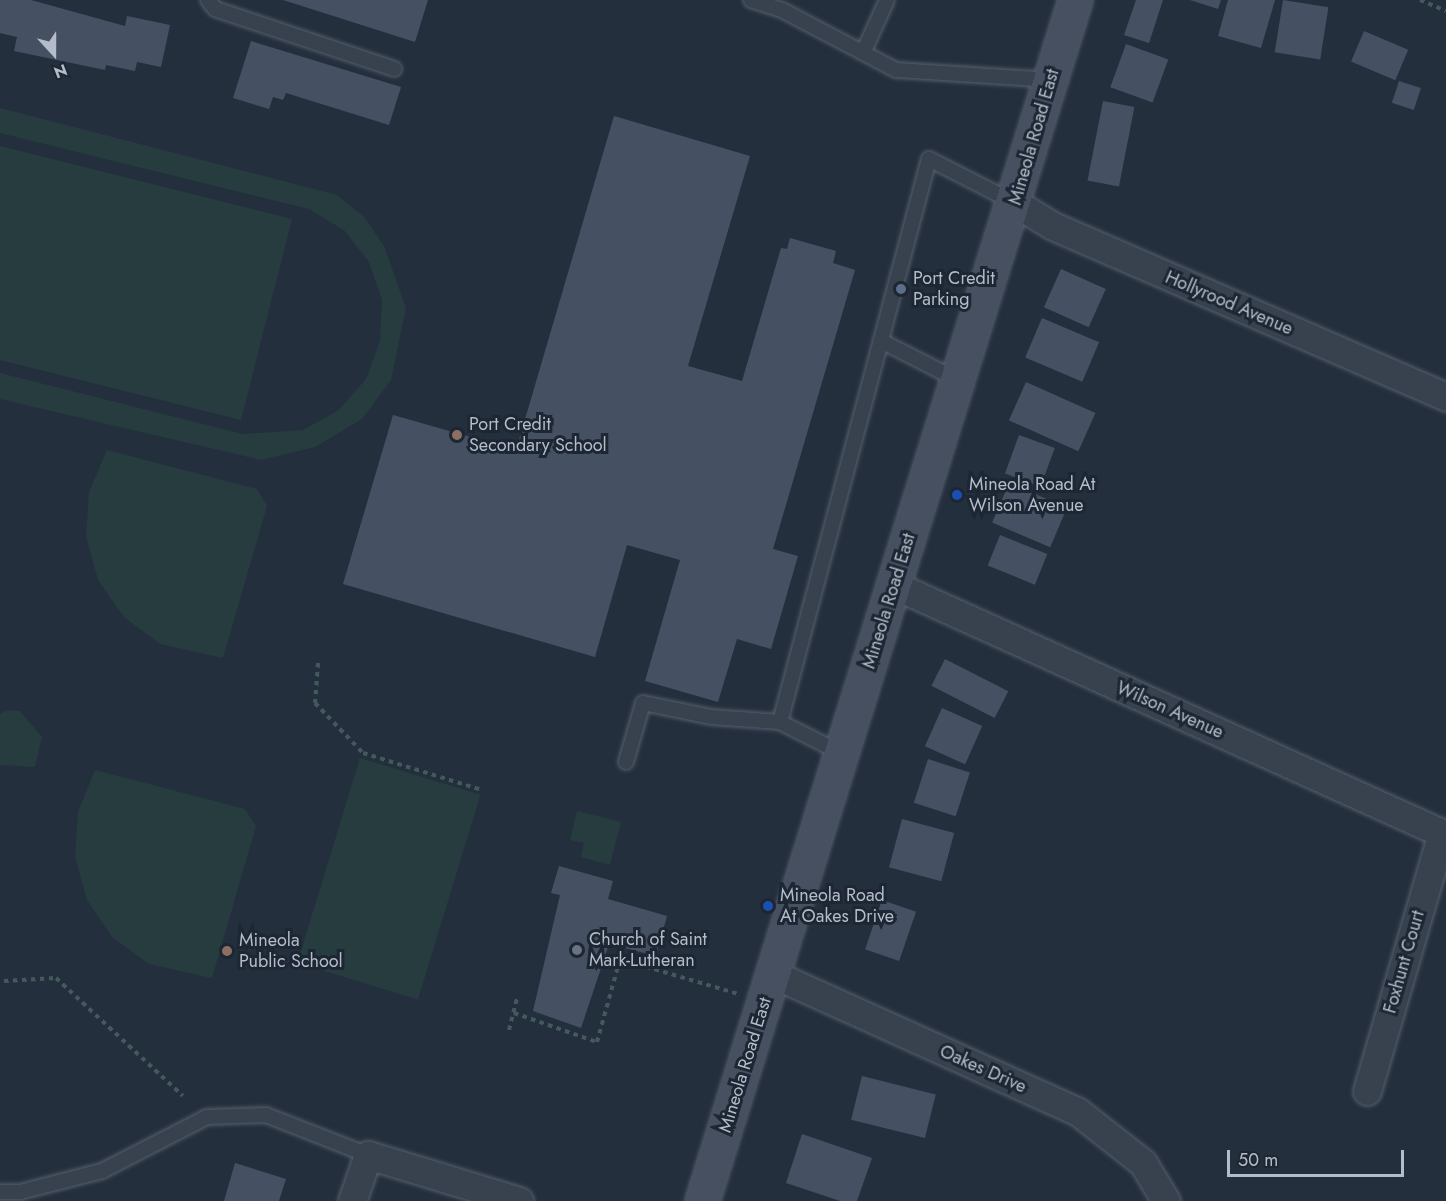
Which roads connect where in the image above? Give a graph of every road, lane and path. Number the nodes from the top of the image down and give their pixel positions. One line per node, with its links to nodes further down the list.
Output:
1 (208, 0): 8 (lane)
2 (751, 0): 7 (lane)
3 (887, 0): 7 (lane)
4 (1075, 0): 9 (street, Mineola Road East)
5 (1420, 0): 6 (path)
6 (1446, 11)
7 (863, 52): 9 (lane)
8 (394, 69)
9 (1049, 80): 10 (street, Mineola Road East)
10 (1015, 203): 11 (lane); 12 (street, Mineola Road East); 13 (street, Hollyrood Avenue)
11 (881, 341): 12 (lane); 16 (lane)
12 (956, 379): 14 (street, Mineola Road East)
13 (1446, 397)
14 (894, 585): 17 (street, Mineola Road East); 20 (street, Wilson Avenue)
15 (318, 663): 19 (path)
16 (780, 722): 17 (lane); 18 (lane)
17 (842, 753): 21 (street, Mineola Road East)
18 (626, 762)
19 (482, 790)
20 (1444, 834): 27 (street, Foxhunt Court)
21 (773, 974): 33 (street, Mineola Road East); 34 (street, Oakes Drive)
22 (4, 981): 28 (path)
23 (742, 995): 25 (path)
24 (517, 999): 25 (path)
25 (514, 1012): 26 (path)
26 (509, 1030)
27 (1367, 1091)
28 (183, 1096)
29 (368, 1155): 30 (lane); 31 (street); 32 (street)
30 (0, 1192)
31 (352, 1201)
32 (519, 1201)
33 (702, 1201)
34 (1166, 1201)

